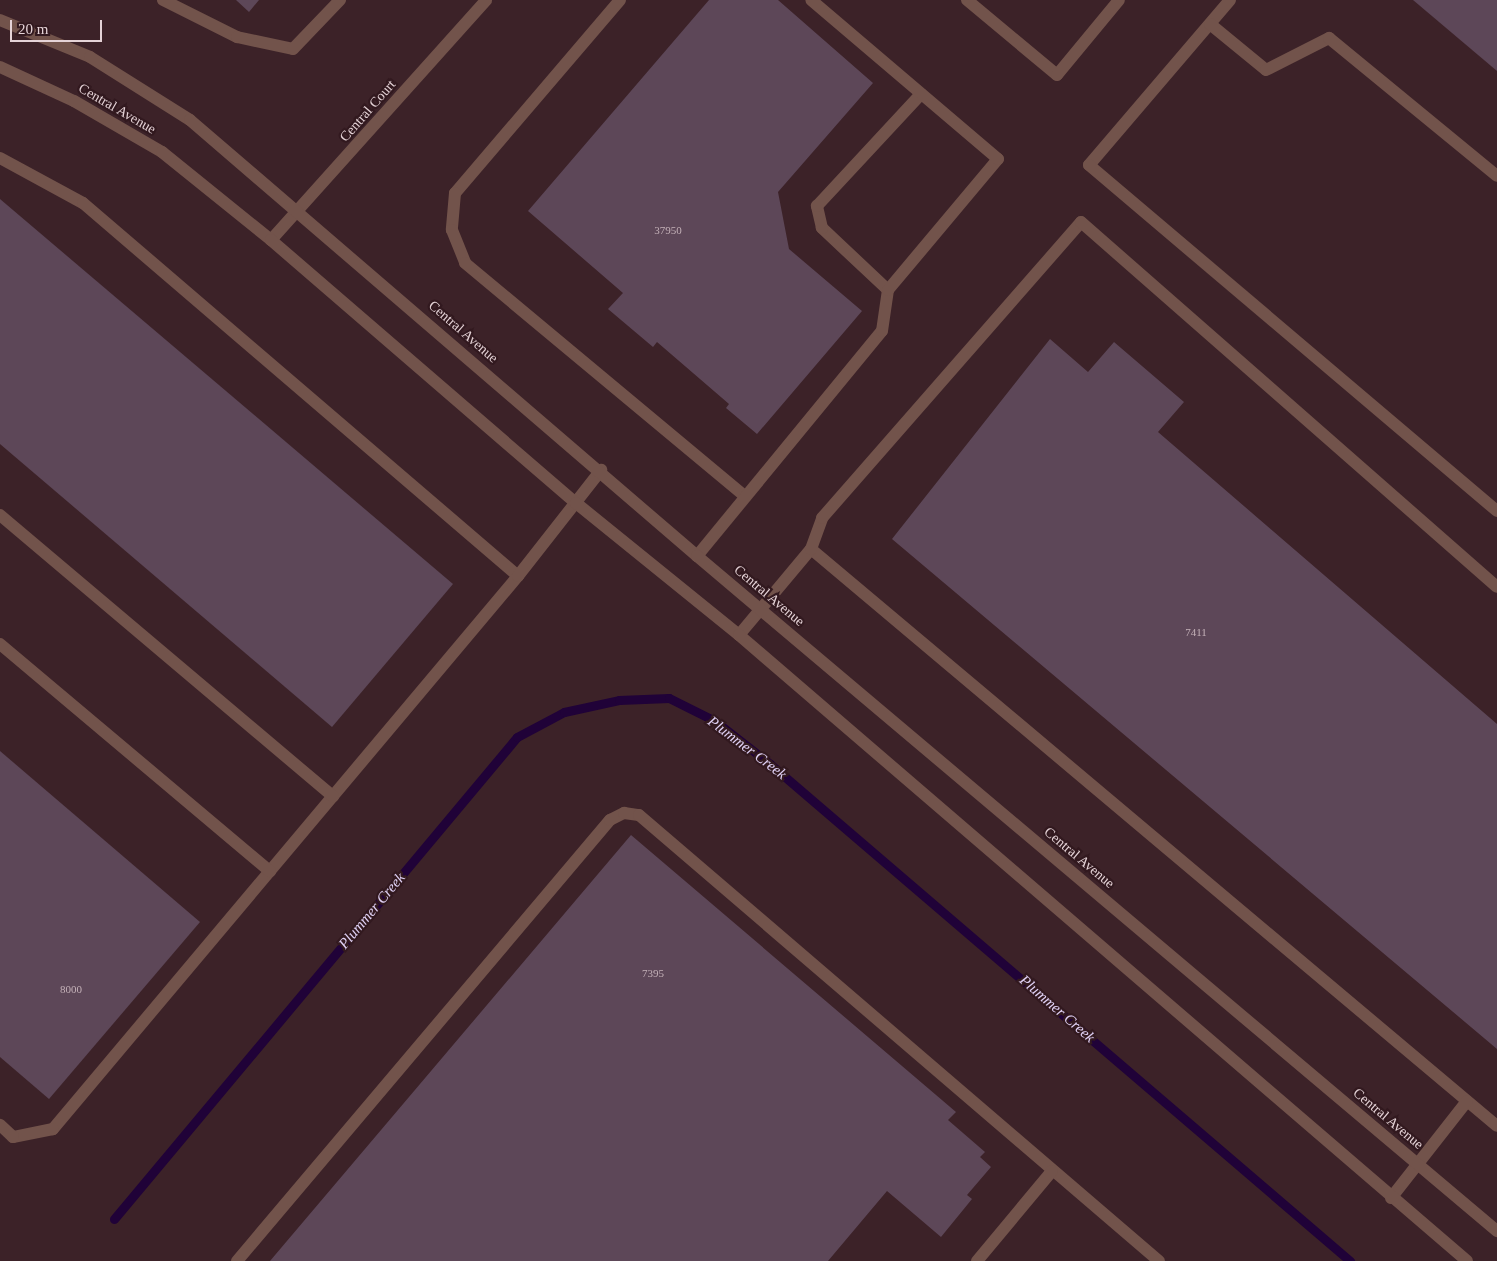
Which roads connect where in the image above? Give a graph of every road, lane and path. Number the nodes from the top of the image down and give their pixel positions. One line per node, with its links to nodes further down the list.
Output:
1 (163, 0): 2 (street)
2 (340, 0)
3 (486, 0): 15 (street, Central Court)
4 (620, 0): 19 (street)
5 (811, 0): 12 (street)
6 (967, 0): 7 (street)
7 (1119, 0)
8 (1230, 0): 10 (street)
9 (0, 20): 15 (street, Central Avenue)
10 (1210, 24): 14 (street); 21 (street)
11 (0, 67): 16 (street, Central Avenue)
12 (921, 94): 17 (street); 17 (street)
13 (0, 158): 25 (street)
14 (1497, 176)
15 (298, 211): 16 (street, Central Court); 18 (street, Central Avenue)
16 (271, 240): 20 (street, Central Avenue)
17 (888, 290): 19 (street)
18 (601, 470): 20 (street); 24 (street, Central Avenue)
19 (745, 496): 24 (street)
20 (576, 503): 25 (street); 28 (street, Central Avenue)
21 (1497, 512)
22 (0, 515): 30 (street)
23 (811, 549): 26 (street); 27 (street); 32 (street)
24 (697, 556): 27 (street, Central Avenue)
25 (518, 576): 30 (street)
26 (1497, 587)
27 (761, 609): 28 (street); 35 (street, Central Avenue)
28 (739, 636): 37 (street, Central Avenue)
29 (0, 644): 31 (street)
30 (333, 796): 31 (street)
31 (270, 872): 33 (street)
32 (1467, 1101): 34 (street); 35 (street)
33 (0, 1126)
34 (1497, 1126)
35 (1418, 1164): 37 (street); 38 (street, Central Avenue)
36 (1052, 1171): 39 (street); 40 (street); 41 (street)
37 (1391, 1198): 42 (street, Central Avenue)
38 (1497, 1231)
39 (237, 1261)
40 (977, 1261)
41 (1159, 1261)
42 (1467, 1261)

